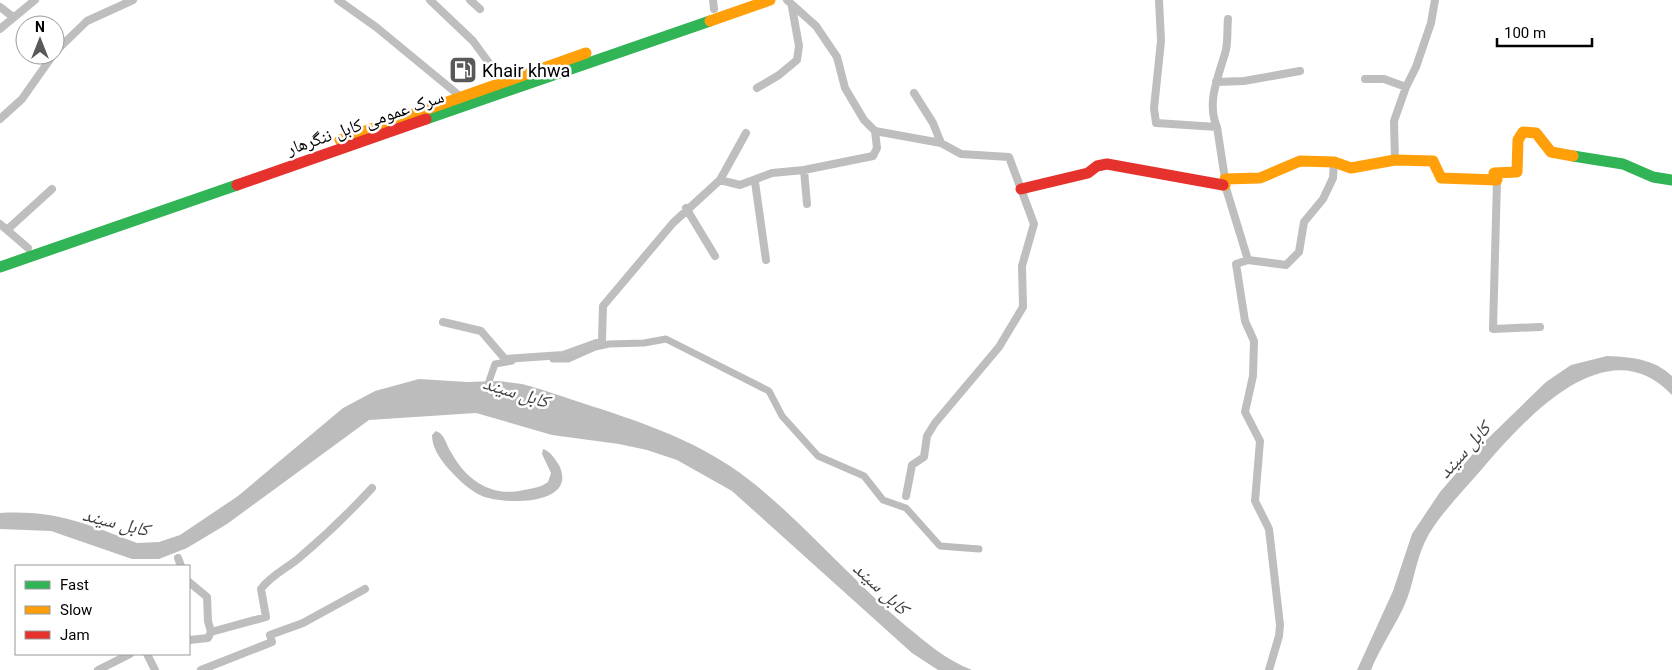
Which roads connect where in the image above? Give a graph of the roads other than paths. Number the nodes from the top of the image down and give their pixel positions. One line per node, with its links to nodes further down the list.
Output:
1 (35, 0): 14 (street)
2 (133, 0): 17 (street)
3 (338, 0): 26 (street)
4 (430, 0): 21 (street)
5 (470, 0): 13 (street)
6 (741, 0): 11 (main road, سرک عمومی کابل ننگرهار)
7 (770, 0): 51 (main road, سرک عمومی کابل ننگرهار)
8 (1159, 0): 28 (street)
9 (1436, 0): 23 (street)
10 (789, 3): 24 (street); 29 (street)
11 (714, 5): 21 (main road, سرک عمومی کابل ننگرهار)
12 (0, 7): 14 (street)
13 (480, 9)
14 (13, 17): 16 (street)
15 (1228, 19): 22 (street)
16 (0, 29)
17 (65, 43)
18 (46, 65): 27 (street)
19 (1300, 71): 22 (street)
20 (1365, 79): 23 (street)
21 (503, 82): 26 (main road, سرک عمومی کابل ننگرهار)
22 (1216, 82): 28 (street)
23 (1406, 87): 32 (street)
24 (757, 88)
25 (914, 93): 31 (street)
26 (460, 97): 46 (main road, سرک عمومی کابل ننگرهار)
27 (0, 119)
28 (1217, 127): 39 (street)
29 (874, 131): 31 (street); 34 (street)
30 (746, 133): 35 (street)
31 (941, 143): 41 (street)
32 (1395, 160): 33 (main road); 36 (main road)
33 (1334, 162): 39 (main road); 50 (street)
34 (804, 170): 38 (street); 42 (street)
35 (720, 180): 38 (street); 43 (street)
36 (1496, 180): 37 (main road); 53 (street)
37 (1672, 180)
38 (755, 182): 49 (street)
39 (1225, 182): 41 (main road); 50 (street)
40 (52, 189): 45 (street)
41 (1021, 189): 55 (street)
42 (807, 204)
43 (686, 208): 47 (street); 52 (street)
44 (0, 224): 45 (street)
45 (8, 229): 46 (street)
46 (28, 248): 48 (main road, سرک عمومی کابل ننگرهار)
47 (716, 256)
48 (0, 258)
49 (766, 260)
50 (1248, 260): 67 (street)
51 (0, 268)
52 (442, 322)
53 (1540, 328)
54 (372, 488): 60 (street)
55 (906, 496)
56 (178, 558): 57 (street)
57 (181, 565)
58 (190, 583): 60 (street)
59 (365, 589): 66 (street)
60 (211, 632): 61 (street)
61 (190, 640)
62 (128, 655): 64 (street)
63 (148, 655): 65 (street)
64 (98, 670)
65 (155, 670)
66 (201, 670)
67 (1269, 670)

